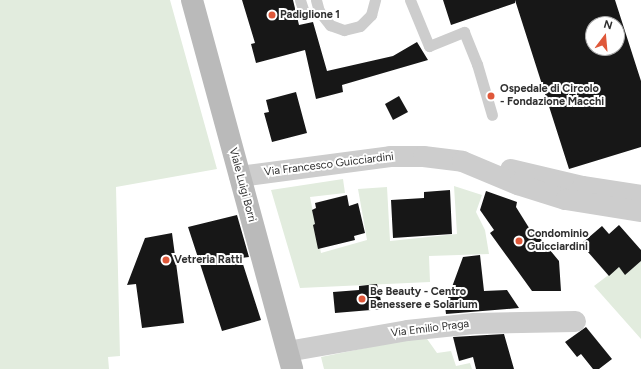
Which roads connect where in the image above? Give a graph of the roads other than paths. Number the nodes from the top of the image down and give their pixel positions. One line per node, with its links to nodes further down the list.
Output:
1 (192, 0): 9 (main road, Viale Luigi Borri)
2 (300, 0): 6 (lane)
3 (316, 0): 4 (lane)
4 (375, 0)
5 (410, 0): 7 (lane)
6 (304, 12)
7 (492, 115)
8 (466, 162): 9 (street, Via Francesco Guicciardini); 10 (street, Via Francesco Guicciardini); 11 (street, Via Francesco Guicciardini)
9 (239, 176): 13 (main road, Viale Luigi Borri)
10 (641, 195)
11 (641, 211)
12 (575, 321): 13 (street, Via Emilio Praga)
13 (289, 360)

